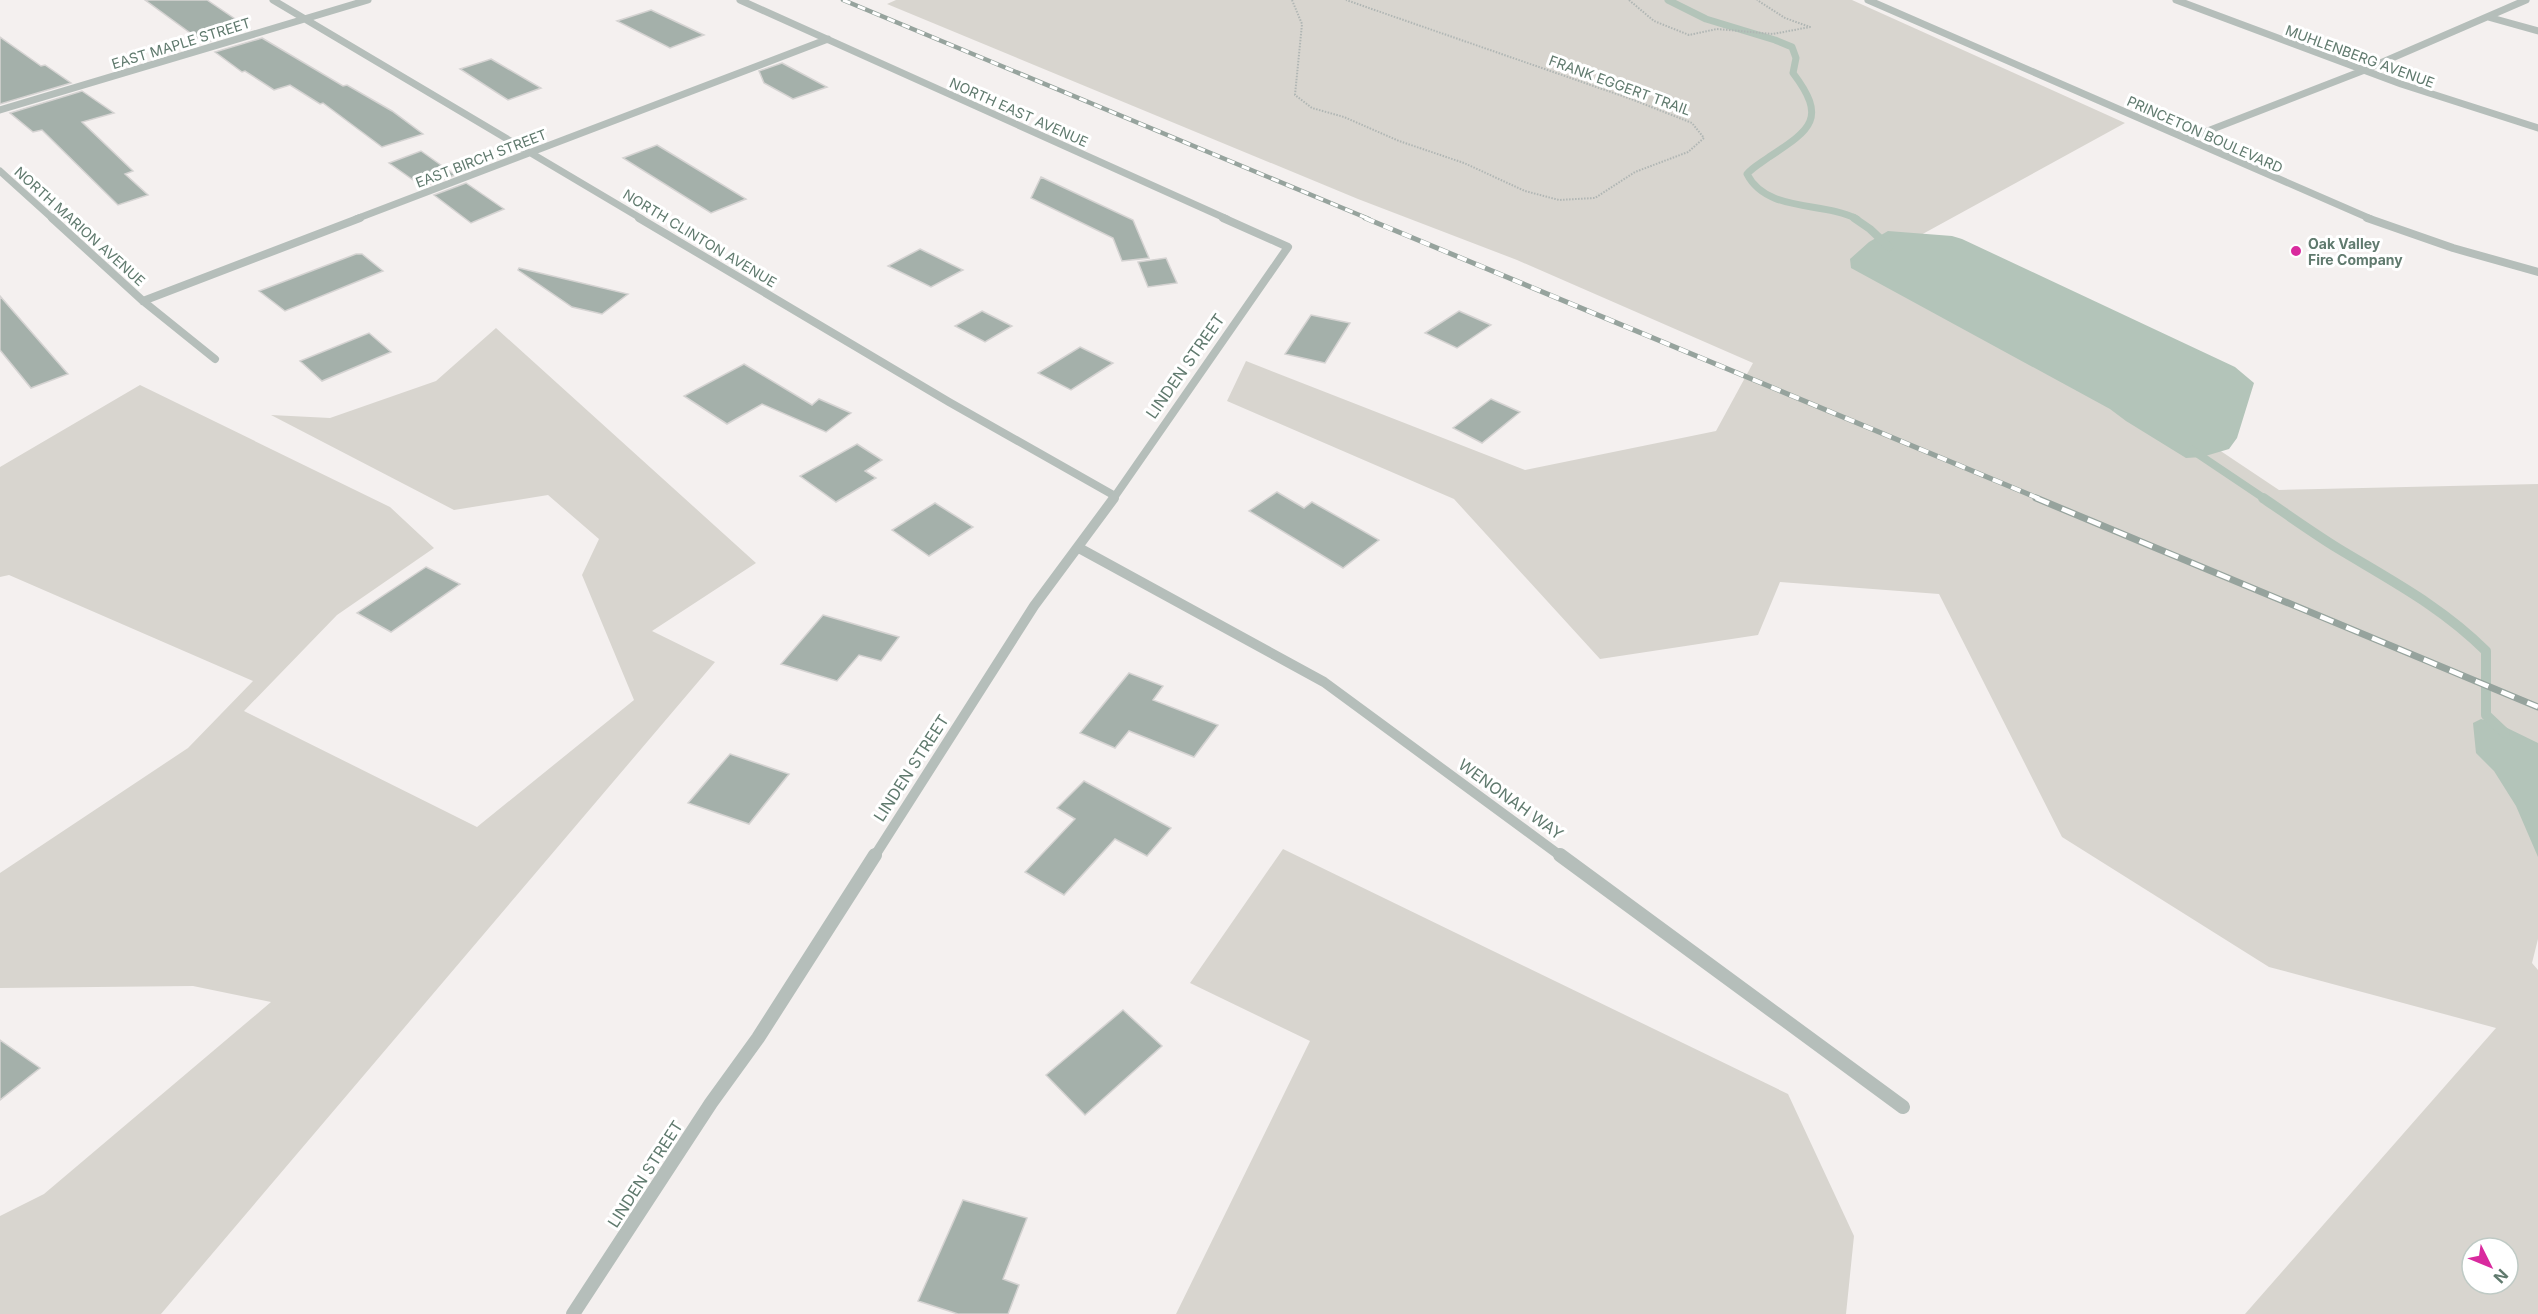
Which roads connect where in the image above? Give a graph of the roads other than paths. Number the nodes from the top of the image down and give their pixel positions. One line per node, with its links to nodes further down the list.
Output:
1 (273, 0): 8 (street, NORTH CLINTON AVENUE)
2 (368, 0): 8 (street, EAST MAPLE STREET)
3 (740, 0): 10 (street, NORTH EAST AVENUE)
4 (1868, 0): 14 (street, PRINCETON BOULEVARD)
5 (2176, 0): 11 (street, MUHLENBERG AVENUE)
6 (2526, 0): 7 (street)
7 (2488, 16): 9 (street); 11 (street)
8 (305, 19): 12 (street, EAST MAPLE STREET); 15 (street, NORTH CLINTON AVENUE)
9 (2538, 31)
10 (828, 39): 15 (street, EAST BIRCH STREET); 17 (street, NORTH EAST AVENUE)
11 (2362, 71): 13 (street, MUHLENBERG AVENUE); 14 (street)
12 (0, 110)
13 (2538, 128)
14 (2187, 139): 18 (street, PRINCETON BOULEVARD)
15 (530, 152): 19 (street, EAST BIRCH STREET); 21 (street, NORTH CLINTON AVENUE)
16 (0, 171): 19 (street, NORTH MARION AVENUE)
17 (1288, 247): 21 (street, LINDEN STREET)
18 (2538, 272)
19 (142, 301): 20 (street, NORTH MARION AVENUE)
20 (215, 359)
21 (1115, 496): 22 (street, LINDEN STREET)
22 (1079, 548): 23 (street, WENONAH WAY); 24 (street, LINDEN STREET)
23 (1903, 1107)
24 (573, 1314)

